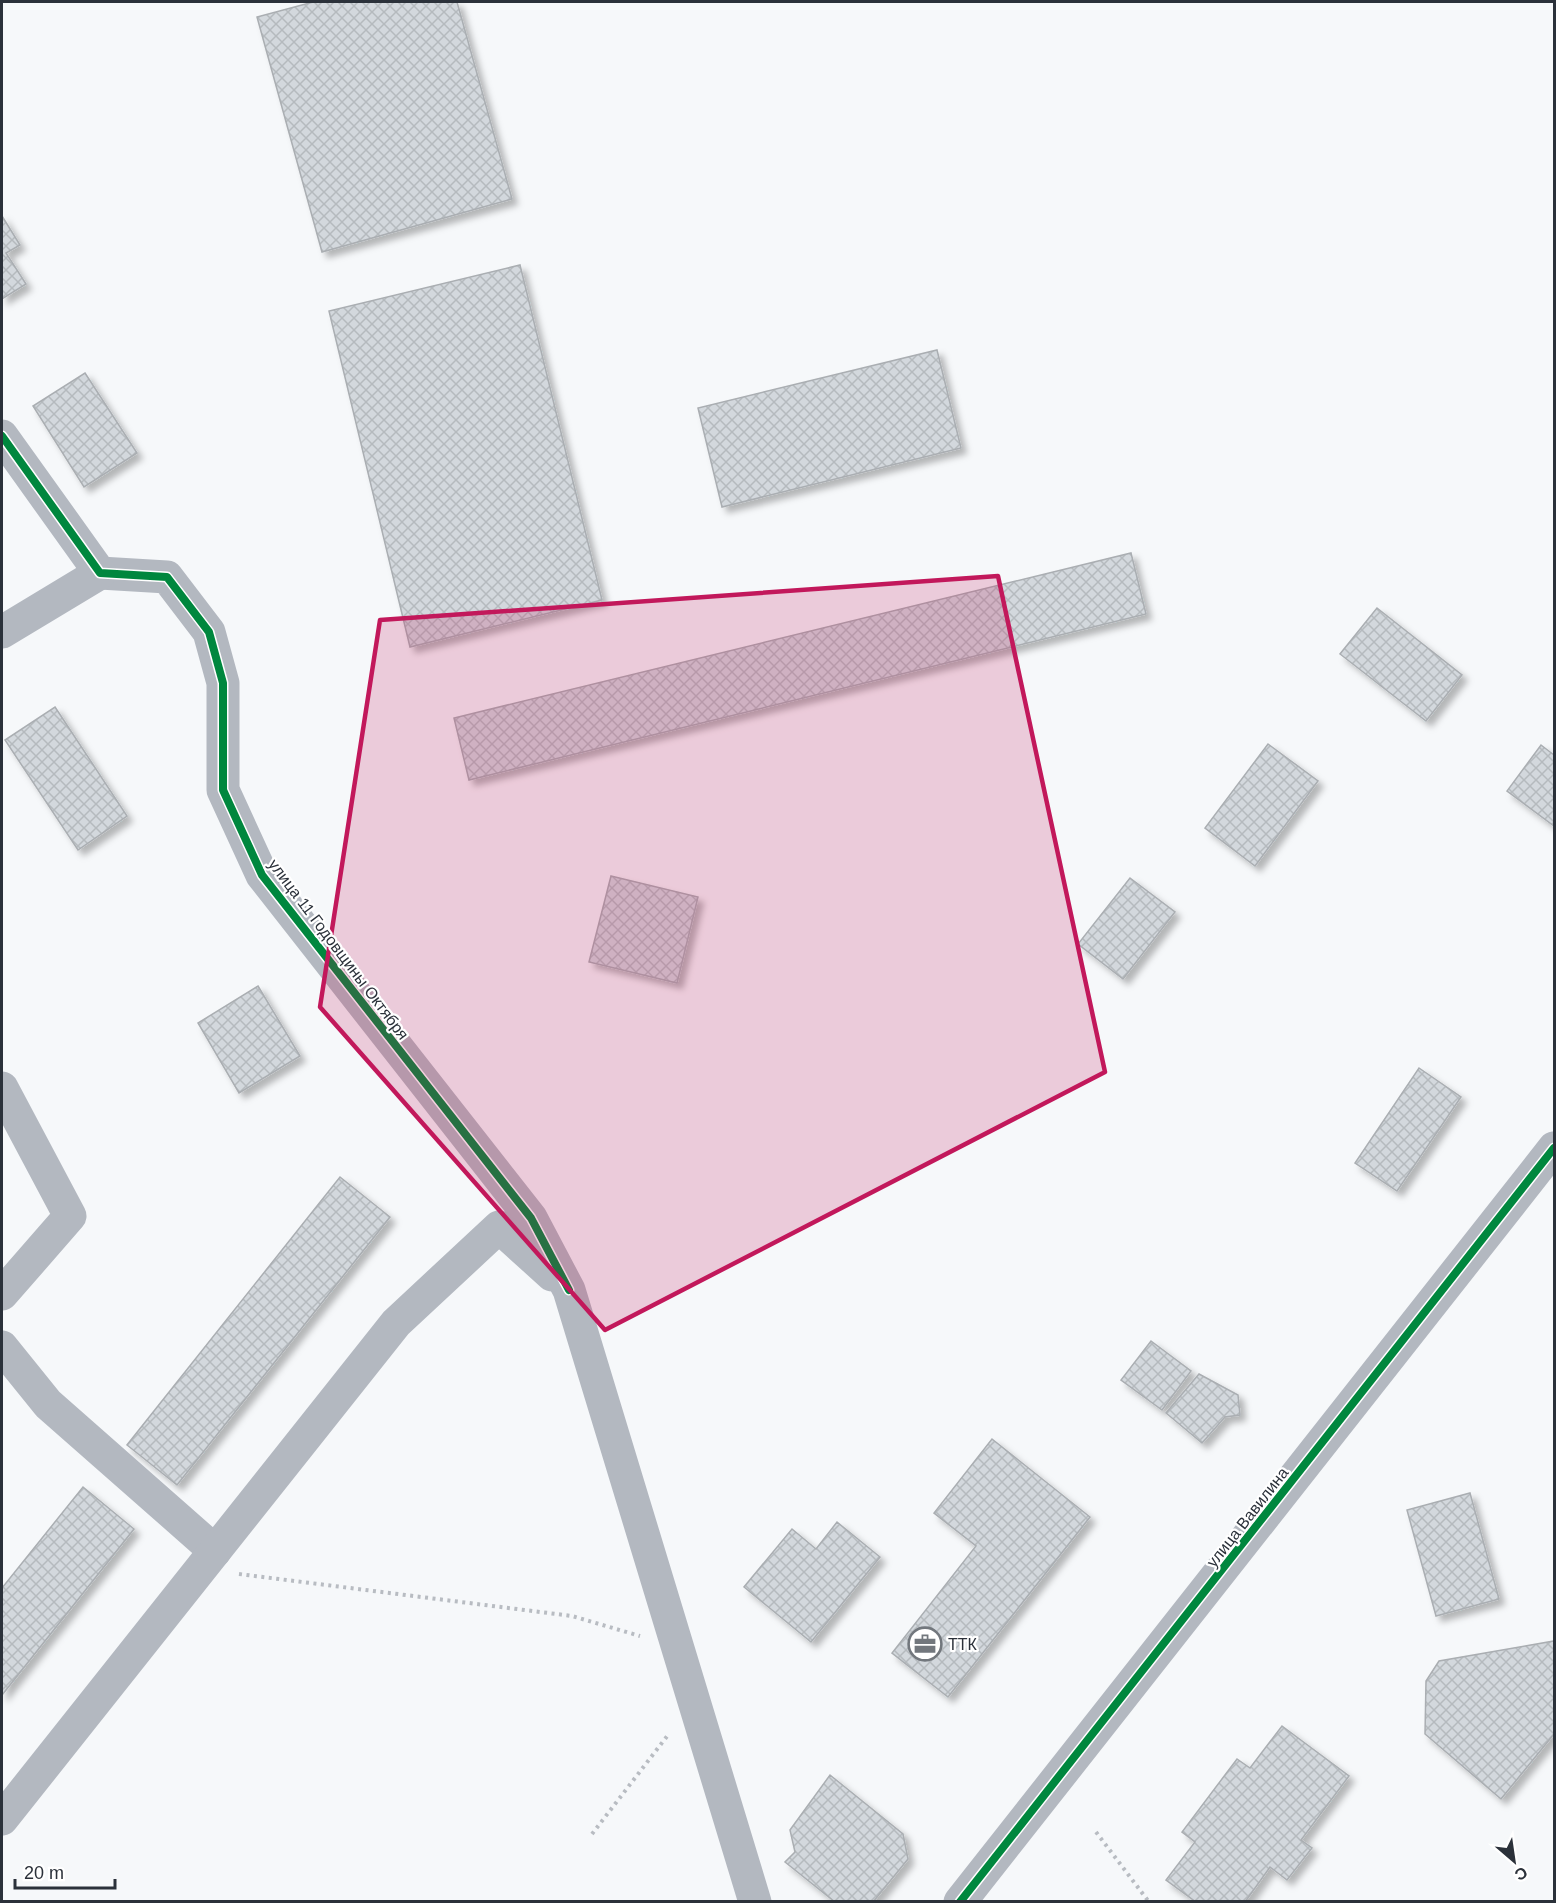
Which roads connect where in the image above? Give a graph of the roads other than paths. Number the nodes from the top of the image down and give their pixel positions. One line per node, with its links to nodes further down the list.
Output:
1 (2, 435): 2 (street)
2 (100, 573): 3 (street); 7 (street, улица 11 Годовщины Октября)
3 (2, 632)
4 (2, 1088): 6 (street)
5 (1554, 1148): 13 (street, улица Вавилина)
6 (13, 1268): 8 (street)
7 (568, 1290): 10 (street); 12 (street, улица 11 Годовщины Октября)
8 (2, 1294)
9 (2, 1347): 10 (street)
10 (208, 1560): 11 (street)
11 (2, 1819)
12 (755, 1902)
13 (960, 1902)

